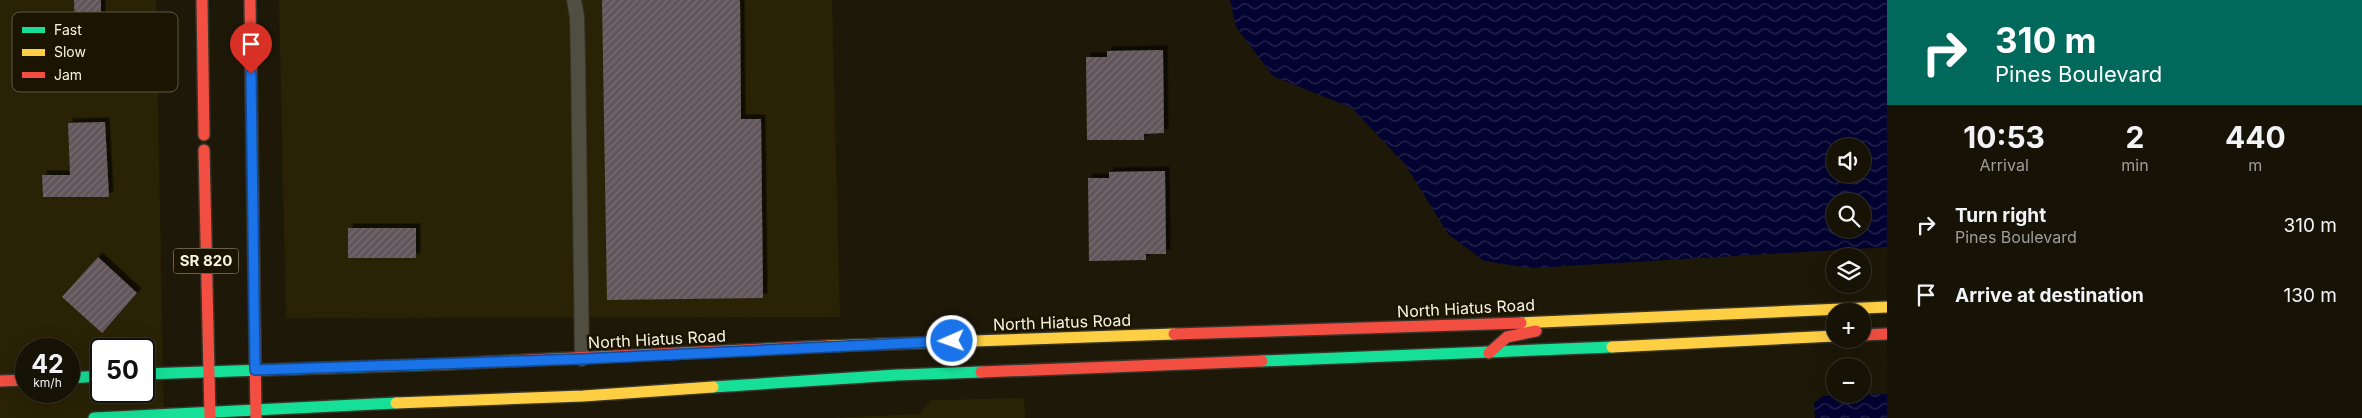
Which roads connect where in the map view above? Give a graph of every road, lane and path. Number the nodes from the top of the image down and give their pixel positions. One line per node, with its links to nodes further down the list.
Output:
1 (202, 0): 4 (main road)
2 (250, 0): 13 (main road, SR 820)
3 (574, 0): 12 (street)
4 (204, 135)
5 (204, 150): 14 (main road, SR 820)
6 (1887, 307): 7 (main road, North Hiatus Road)
7 (1663, 315): 11 (main road); 12 (main road, North Hiatus Road)
8 (1887, 334): 9 (main road)
9 (1871, 335)
10 (1826, 336): 11 (main road)
11 (1488, 353): 18 (main road)
12 (582, 359): 13 (main road, North Hiatus Road)
13 (255, 370): 14 (main road, North Hiatus Road); 18 (main road, SR 820)
14 (208, 371): 15 (main road, North Hiatus Road); 19 (main road, SR 820)
15 (155, 373)
16 (15, 380): 17 (main road)
17 (0, 381)
18 (256, 414): 19 (main road)
19 (210, 415): 20 (main road)
20 (94, 418)

